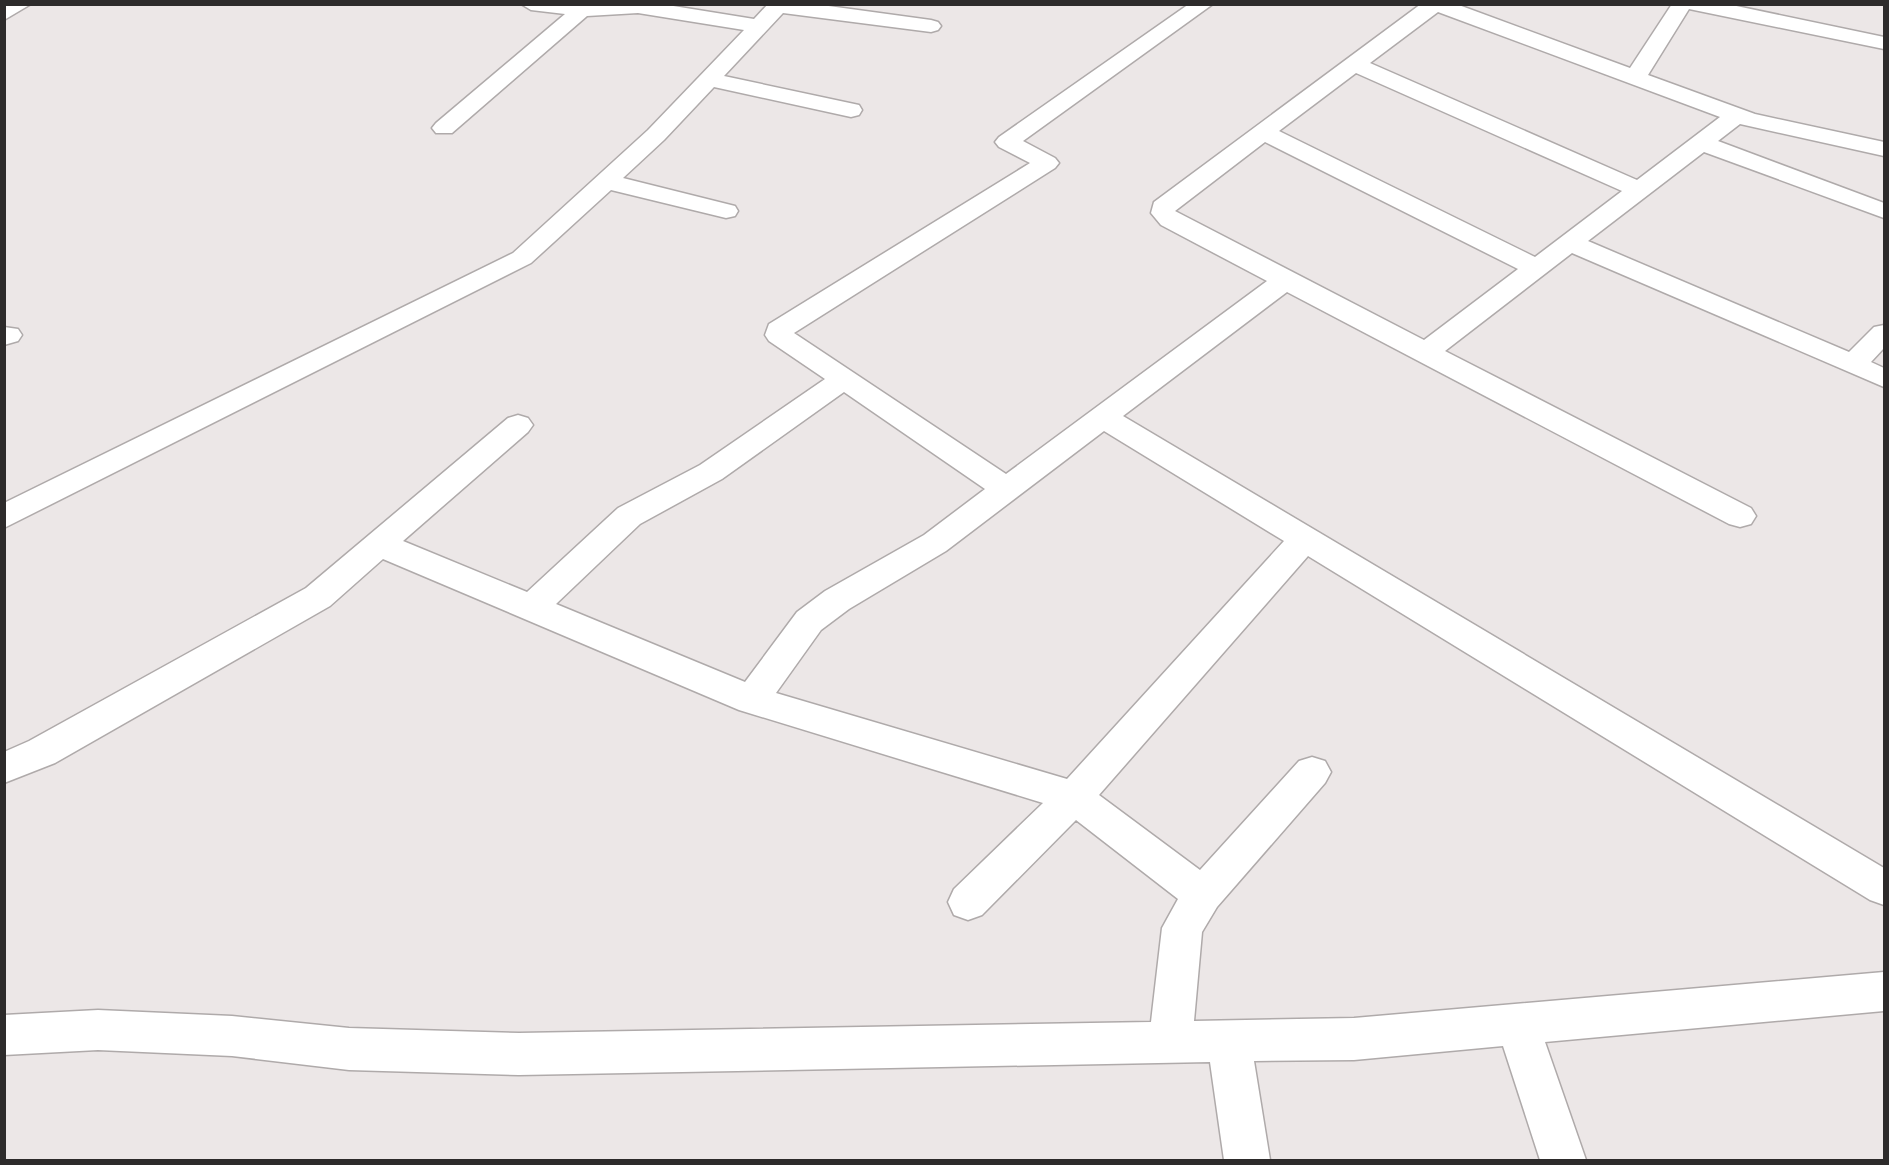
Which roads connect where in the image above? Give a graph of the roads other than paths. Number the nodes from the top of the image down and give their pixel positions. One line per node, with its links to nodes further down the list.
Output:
1 (21, 4): 10 (street)
2 (531, 4): 9 (street)
3 (1203, 4): 34 (street)
4 (1435, 4): 14 (street); 15 (street)
5 (1682, 4): 15 (street)
6 (1695, 4): 13 (street)
7 (779, 5): 11 (street); 12 (street)
8 (640, 6): 9 (street); 11 (street)
9 (582, 10): 19 (street)
10 (4, 14)
11 (759, 26): 16 (street)
12 (931, 26)
13 (1884, 43)
14 (1354, 64): 20 (street); 24 (street)
15 (1635, 78): 18 (street)
16 (709, 79): 17 (street); 23 (street)
17 (851, 110)
18 (1736, 116): 21 (street); 22 (street)
19 (444, 128)
20 (1263, 132): 28 (street); 29 (street)
21 (1702, 143): 24 (street); 26 (street)
22 (1884, 149)
23 (605, 181): 25 (street); 39 (street)
24 (1640, 190): 27 (street)
25 (726, 211)
26 (1884, 211)
27 (1570, 243): 28 (street); 32 (street)
28 (1537, 268): 31 (street)
29 (1287, 279): 31 (street); 35 (street)
30 (1884, 333): 32 (street)
31 (1426, 352): 38 (street)
32 (1853, 364): 33 (street)
33 (1884, 378)
34 (844, 379): 37 (street); 42 (street)
35 (1103, 417): 37 (street); 40 (street)
36 (518, 425): 41 (street)
37 (1007, 489): 43 (street)
38 (1740, 516)
39 (4, 517)
40 (1305, 539): 46 (street); 47 (street)
41 (379, 544): 42 (street); 44 (street)
42 (531, 608): 43 (street)
43 (752, 700): 46 (street)
44 (4, 768)
45 (1312, 772): 48 (street)
46 (1074, 797): 48 (street); 49 (street)
47 (1884, 888)
48 (1203, 895): 54 (street)
49 (969, 903)
50 (1884, 992): 51 (street)
51 (1518, 1025): 53 (street); 56 (street)
52 (4, 1035): 54 (street)
53 (1229, 1042): 54 (street); 55 (street)
54 (1170, 1043)
55 (1247, 1161)
56 (1563, 1161)

